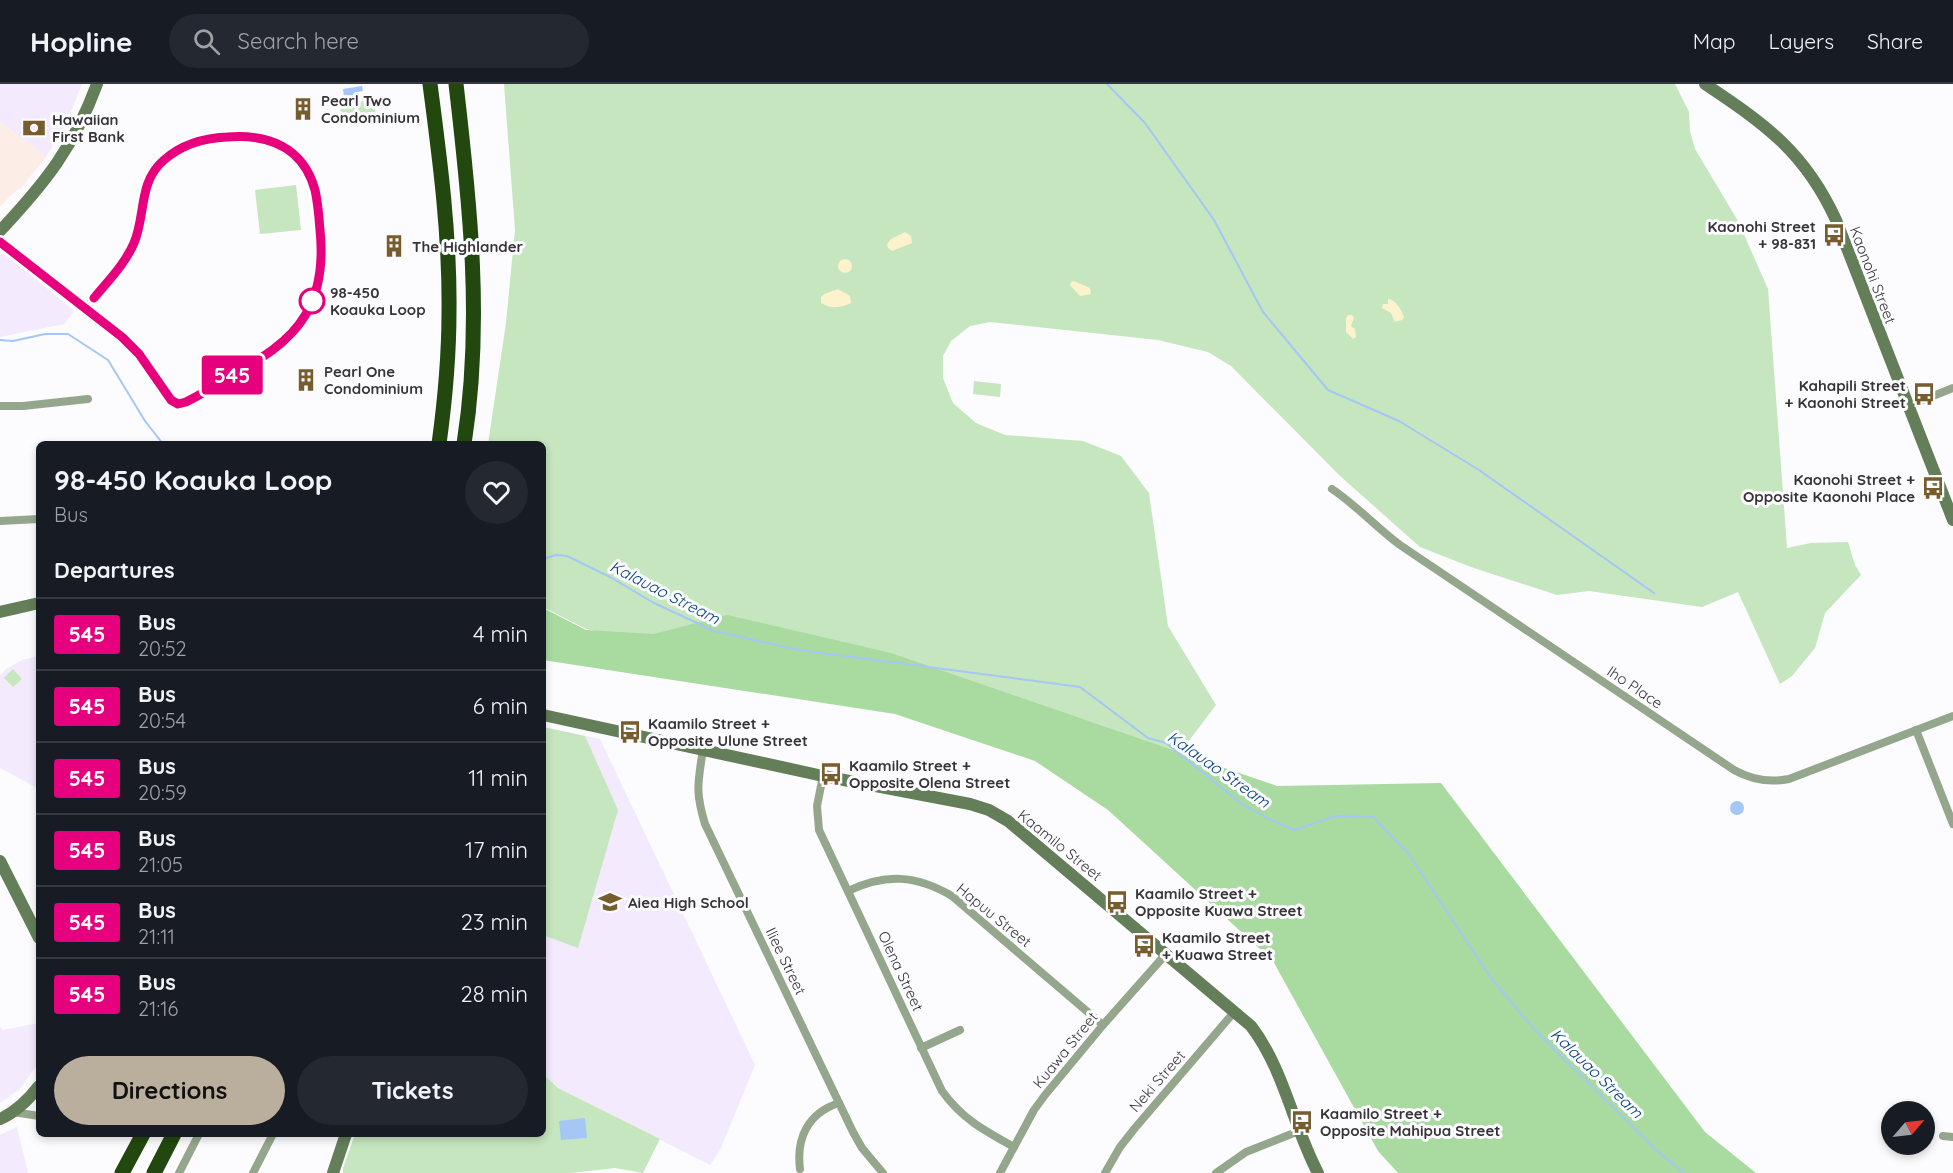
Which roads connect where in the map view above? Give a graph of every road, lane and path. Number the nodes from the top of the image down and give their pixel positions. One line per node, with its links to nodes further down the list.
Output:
1 (97, 84): 5 (street)
2 (430, 84): 12 (highway)
3 (456, 84): 13 (highway)
4 (1705, 84): 11 (street, Kaonohi Street)
5 (0, 231)
6 (0, 242): 7 (street)
7 (86, 308): 7 (street)
8 (1953, 388): 11 (street)
9 (88, 399): 10 (street)
10 (0, 406)
11 (1908, 406): 16 (street, Kaonohi Street)
12 (439, 441)
13 (464, 441)
14 (1332, 489): 22 (street, Iho Place)
15 (36, 519): 17 (street)
16 (1953, 520)
17 (0, 521)
18 (36, 604): 19 (street)
19 (0, 612)
20 (546, 716): 23 (street, Kaamilo Street)
21 (1953, 716): 22 (street, Iho Place)
22 (1916, 730): 25 (street)
23 (703, 749): 24 (street, Kaamilo Street); 35 (street, Iliee Street)
24 (823, 776): 27 (street, Olena Street); 29 (street, Kaamilo Street)
25 (1953, 824)
26 (0, 861): 28 (street)
27 (848, 891): 31 (street, Hapuu Street); 33 (street, Olena Street)
28 (36, 932)
29 (1166, 954): 30 (street, Kaamilo Street); 31 (street, Kuawa Street)
30 (1235, 1011): 39 (street, Kaamilo Street); 56 (street, Neki Street)
31 (1103, 1024): 47 (street, Kuawa Street)
32 (960, 1030): 33 (street)
33 (921, 1048): 47 (street, Olena Street)
34 (36, 1090): 36 (street)
35 (839, 1103): 48 (street); 54 (street, Iliee Street)
36 (13, 1112): 37 (street); 38 (street)
37 (36, 1116)
38 (0, 1119)
39 (1299, 1131): 57 (street); 58 (street, Kaamilo Street)
40 (1943, 1136): 46 (street)
41 (140, 1137): 50 (highway)
42 (172, 1137): 51 (highway)
43 (197, 1137): 52 (street)
44 (271, 1137): 53 (street)
45 (345, 1137): 49 (street)
46 (1953, 1137)
47 (1014, 1147): 55 (street, Kuawa Street)
48 (800, 1169)
49 (334, 1172)
50 (122, 1173)
51 (154, 1173)
52 (179, 1173)
53 (253, 1173)
54 (883, 1173)
55 (1000, 1173)
56 (1105, 1173)
57 (1216, 1173)
58 (1318, 1173)

